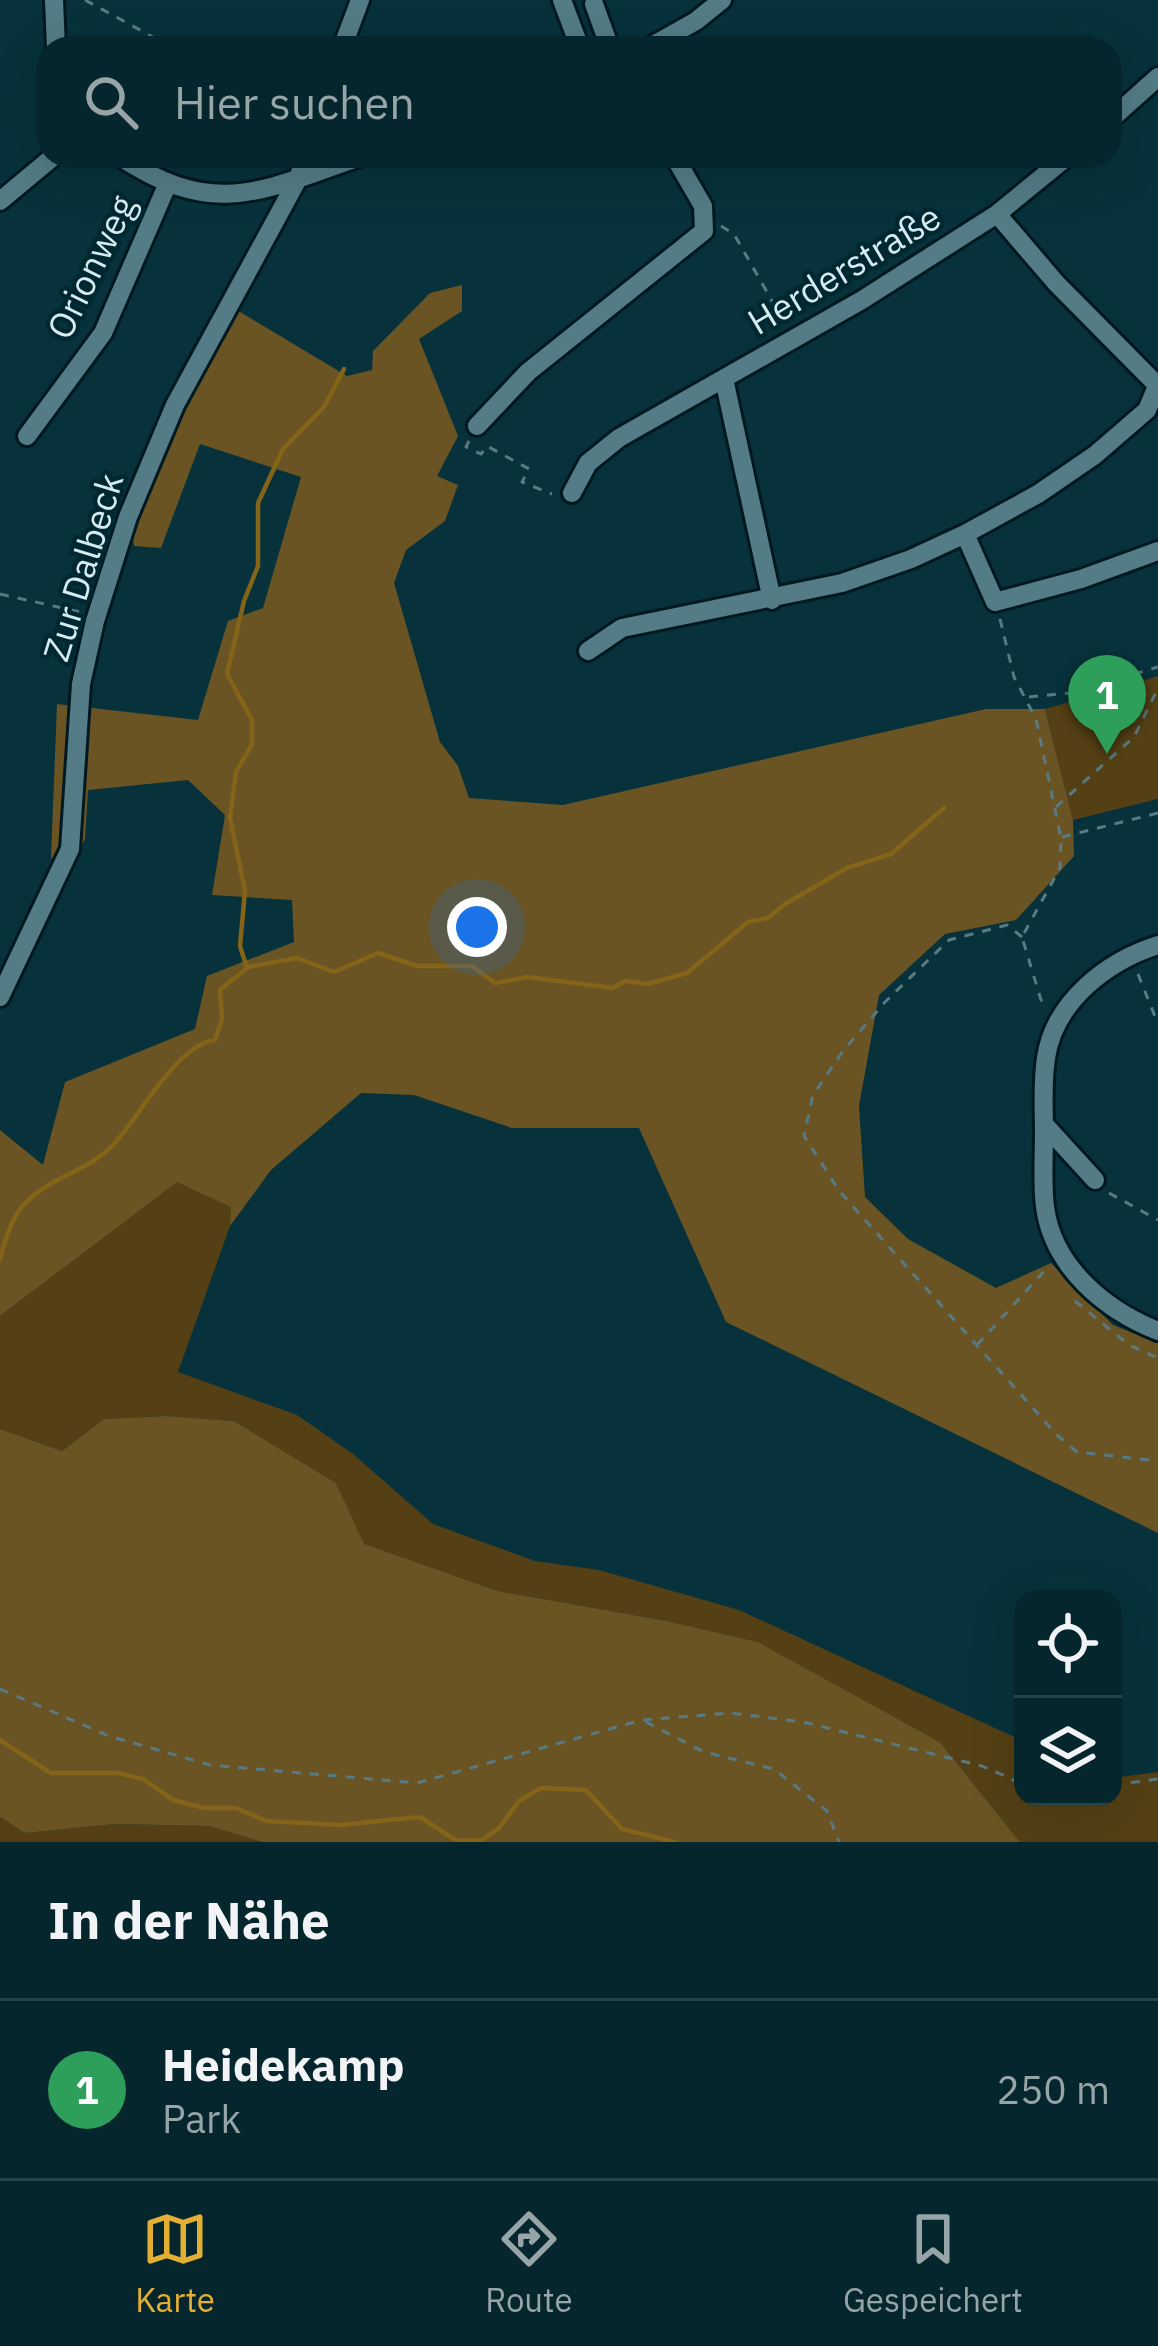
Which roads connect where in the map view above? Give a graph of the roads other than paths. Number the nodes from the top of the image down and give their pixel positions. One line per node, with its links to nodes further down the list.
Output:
1 (54, 0): 7 (street)
2 (360, 0): 8 (street)
3 (562, 0): 9 (street)
4 (722, 0): 6 (street)
5 (594, 4): 10 (street)
6 (697, 9): 11 (street)
7 (56, 36)
8 (346, 36)
9 (576, 36)
10 (606, 36)
11 (663, 36)
12 (1158, 77): 13 (street)
13 (1122, 109)
14 (40, 168): 22 (street)
15 (137, 168): 21 (street)
16 (301, 168): 20 (street, Zur Dalbeck)
17 (326, 168): 20 (street)
18 (680, 168): 27 (street)
19 (1053, 168): 23 (street, Herderstraße)
20 (299, 177): 21 (street); 35 (street, Zur Dalbeck)
21 (168, 183): 28 (street, Orionweg)
22 (0, 201)
23 (997, 214): 24 (street, Herderstraße); 25 (street, Herderstraße)
24 (724, 379): 29 (street, Herderstraße); 32 (street, Herderstraße)
25 (1158, 385): 26 (street)
26 (1153, 415): 30 (street)
27 (477, 426)
28 (28, 436)
29 (572, 493)
30 (965, 534): 31 (street); 32 (street)
31 (1158, 551)
32 (772, 600): 33 (street)
33 (588, 650)
34 (1158, 945): 36 (street)
35 (0, 997)
36 (1044, 1124): 37 (street); 38 (street)
37 (1095, 1180)
38 (1158, 1331)

